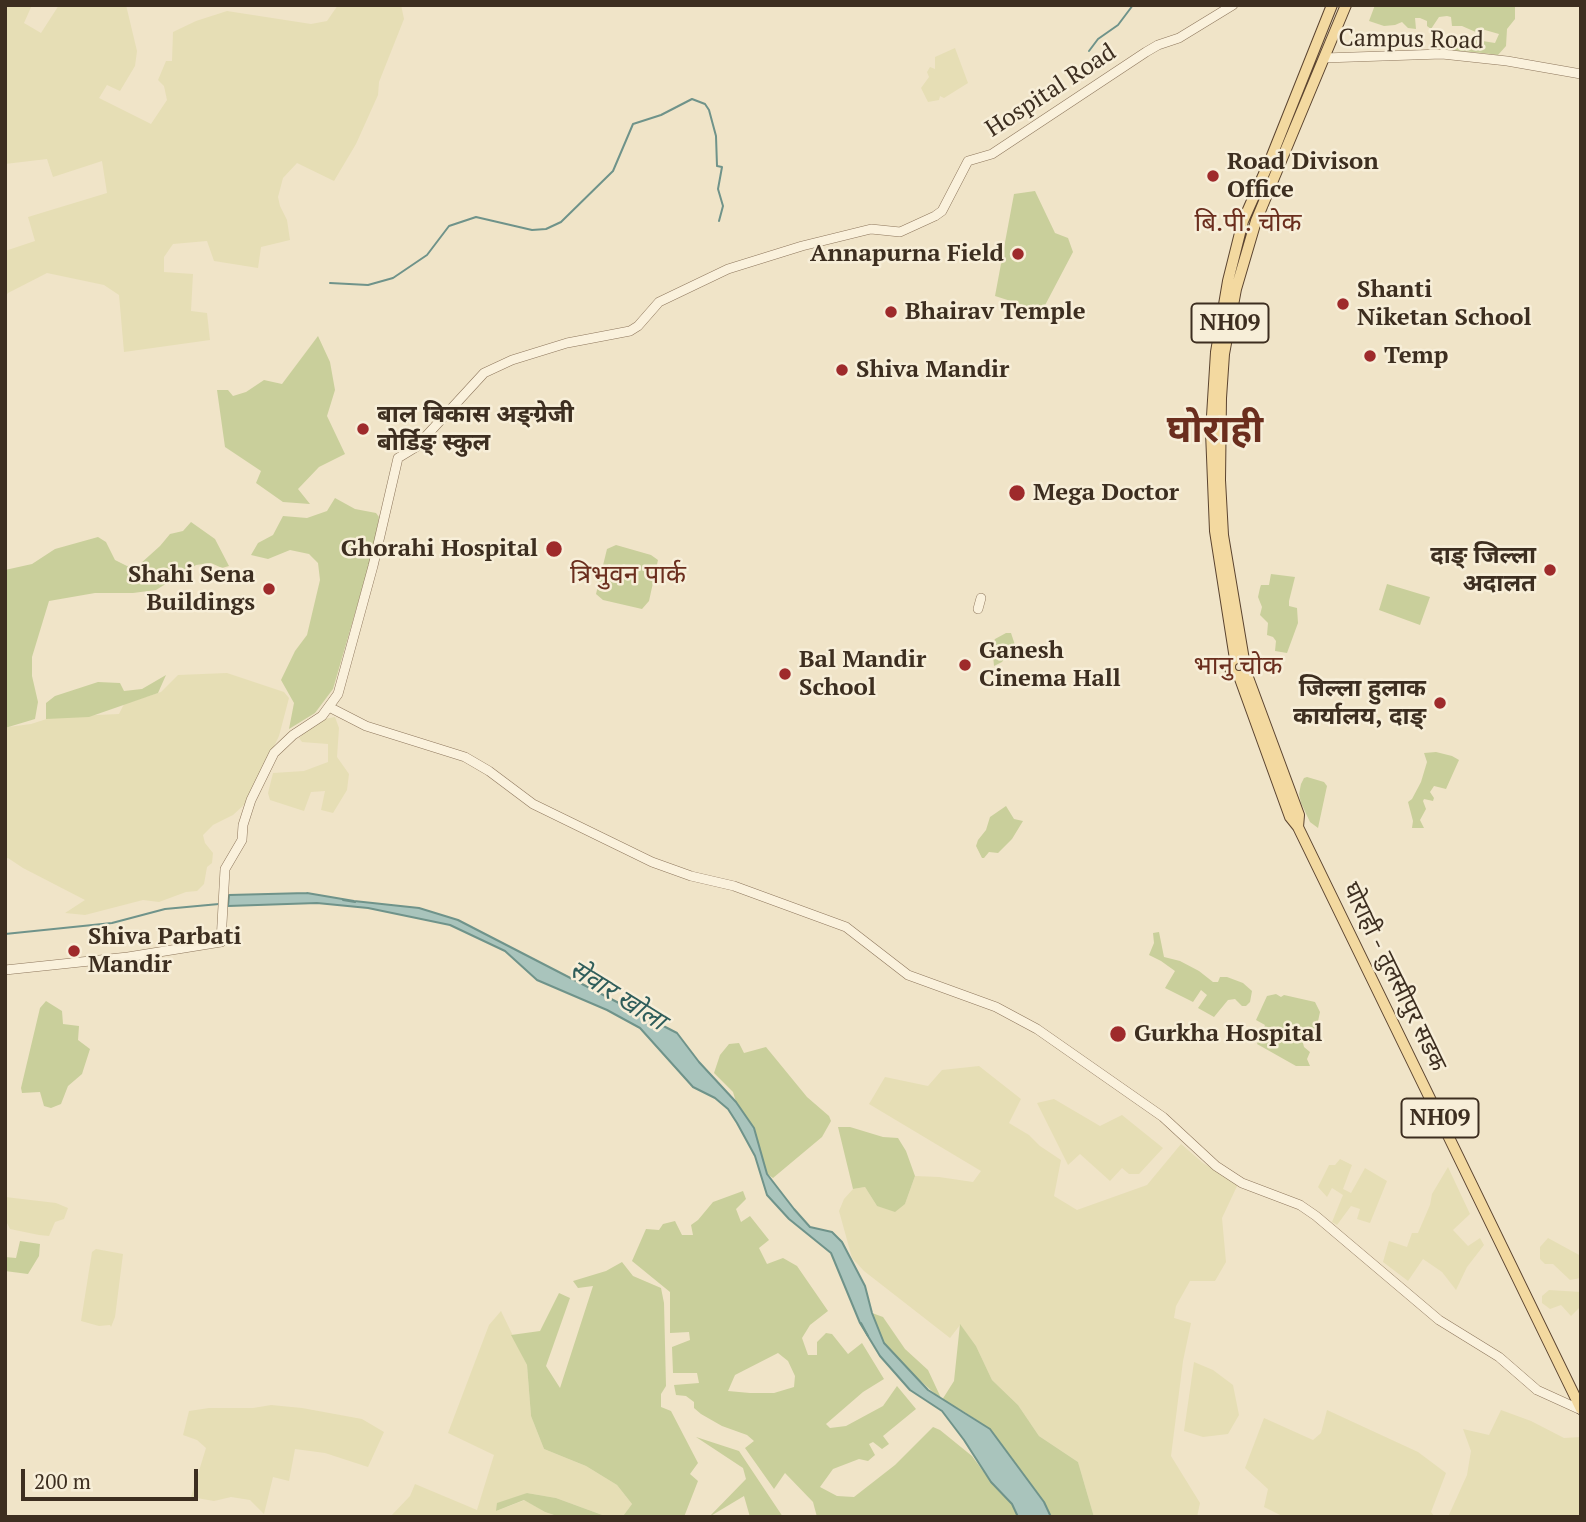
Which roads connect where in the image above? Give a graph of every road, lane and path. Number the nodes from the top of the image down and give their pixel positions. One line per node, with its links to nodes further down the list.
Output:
1 (1233, 5): 14 (street, Hospital Road)
2 (1332, 5): 6 (main road, NH09)
3 (1346, 5): 4 (main road, NH09)
4 (1324, 58): 5 (street, Campus Road); 7 (main road, NH09)
5 (1581, 74)
6 (1245, 216): 7 (main road); 8 (main road, NH09)
7 (1255, 226): 8 (main road); 9 (main road, NH09)
8 (1241, 228): 9 (main road, NH09)
9 (1216, 431): 12 (main road, NH09)
10 (981, 598): 11 (street)
11 (978, 609)
12 (1240, 659): 13 (main road, NH09); 13 (main road, NH09)
13 (1243, 674): 16 (main road, घोराही - तुलसीपुर सडक / NH09)
14 (329, 707): 15 (street); 16 (street)
15 (5, 970)
16 (1581, 1409)

